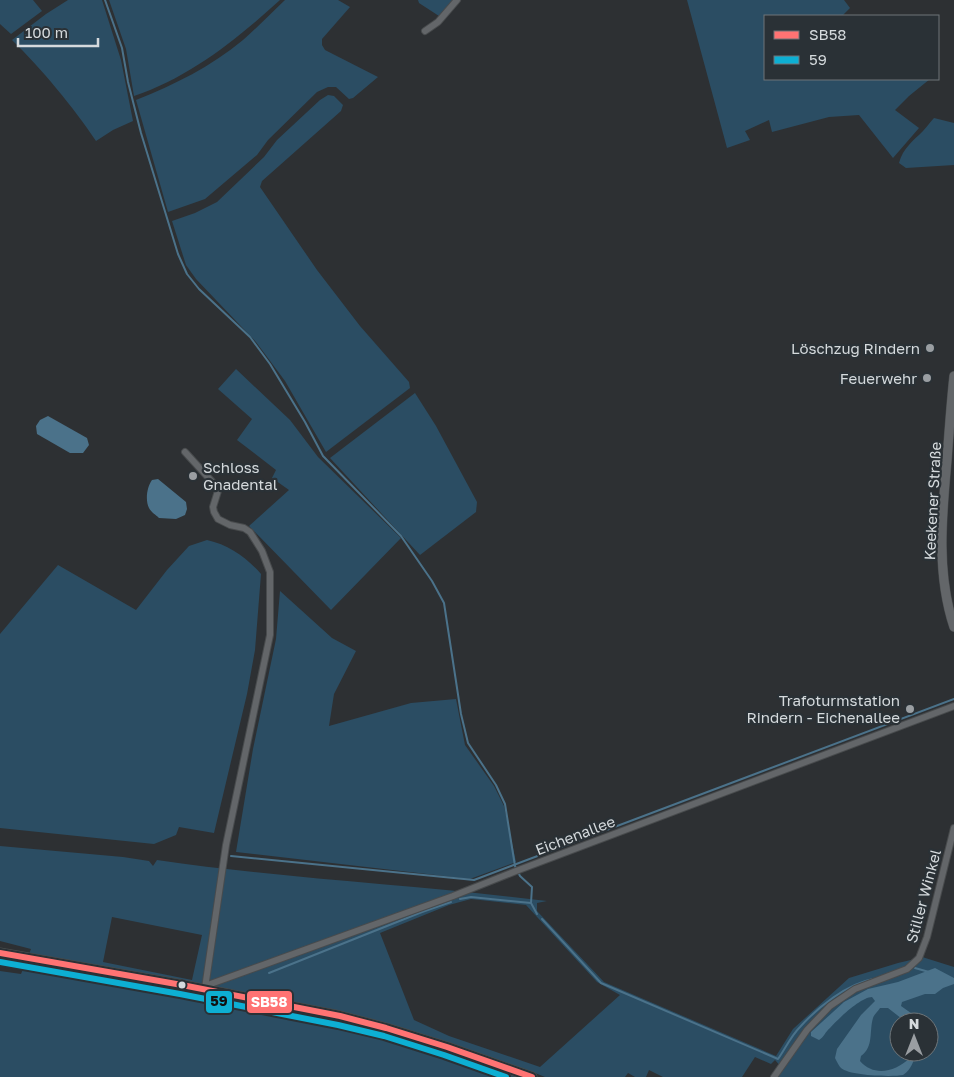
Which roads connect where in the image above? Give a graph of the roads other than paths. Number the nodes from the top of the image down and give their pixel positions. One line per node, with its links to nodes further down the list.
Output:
1 (457, 0): 2 (street)
2 (425, 30)
3 (954, 376): 5 (main road, Keekener Straße)
4 (185, 452): 9 (street)
5 (954, 627)
6 (954, 706): 9 (street, Eichenallee)
7 (954, 828): 11 (street, Stiller Winkel)
8 (0, 953): 9 (main road)
9 (205, 987): 10 (main road)
10 (532, 1077)
11 (774, 1077)

